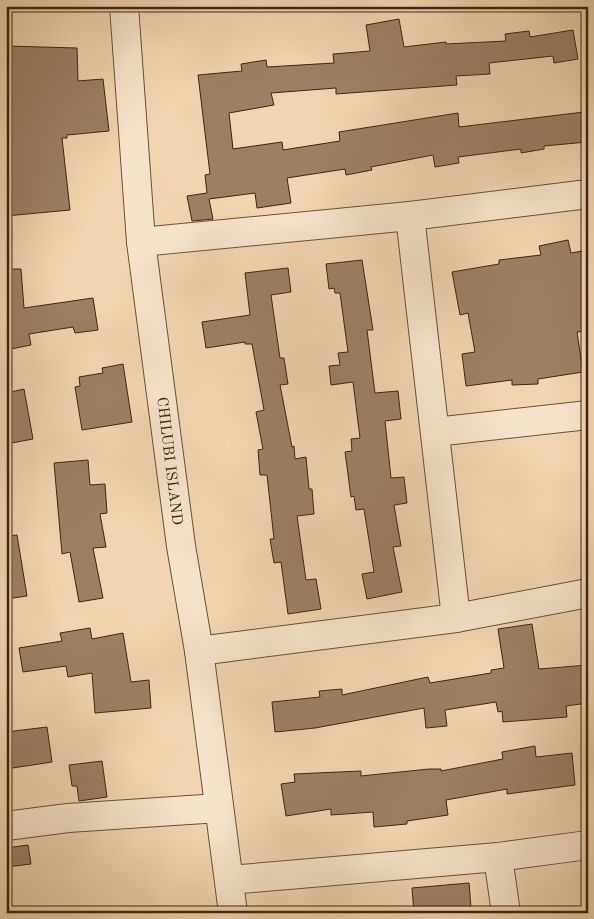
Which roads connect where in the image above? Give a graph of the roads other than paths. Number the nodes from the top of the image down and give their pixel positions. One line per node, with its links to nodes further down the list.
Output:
1 (124, 6): 4 (street, CHILUBI ISLAND)
2 (588, 194): 3 (street)
3 (410, 216): 4 (street); 6 (street)
4 (141, 242): 9 (street, CHILUBI ISLAND)
5 (588, 415): 6 (street)
6 (435, 432): 8 (street)
7 (588, 593): 8 (street)
8 (456, 618): 9 (street)
9 (199, 651): 10 (street, CHILUBI ISLAND)
10 (220, 808): 11 (street); 14 (street, CHILUBI ISLAND)
11 (6, 826)
12 (588, 845): 13 (street)
13 (498, 857): 14 (street); 16 (street)
14 (229, 880): 15 (street, CHILUBI ISLAND)
15 (233, 913)
16 (506, 913)

